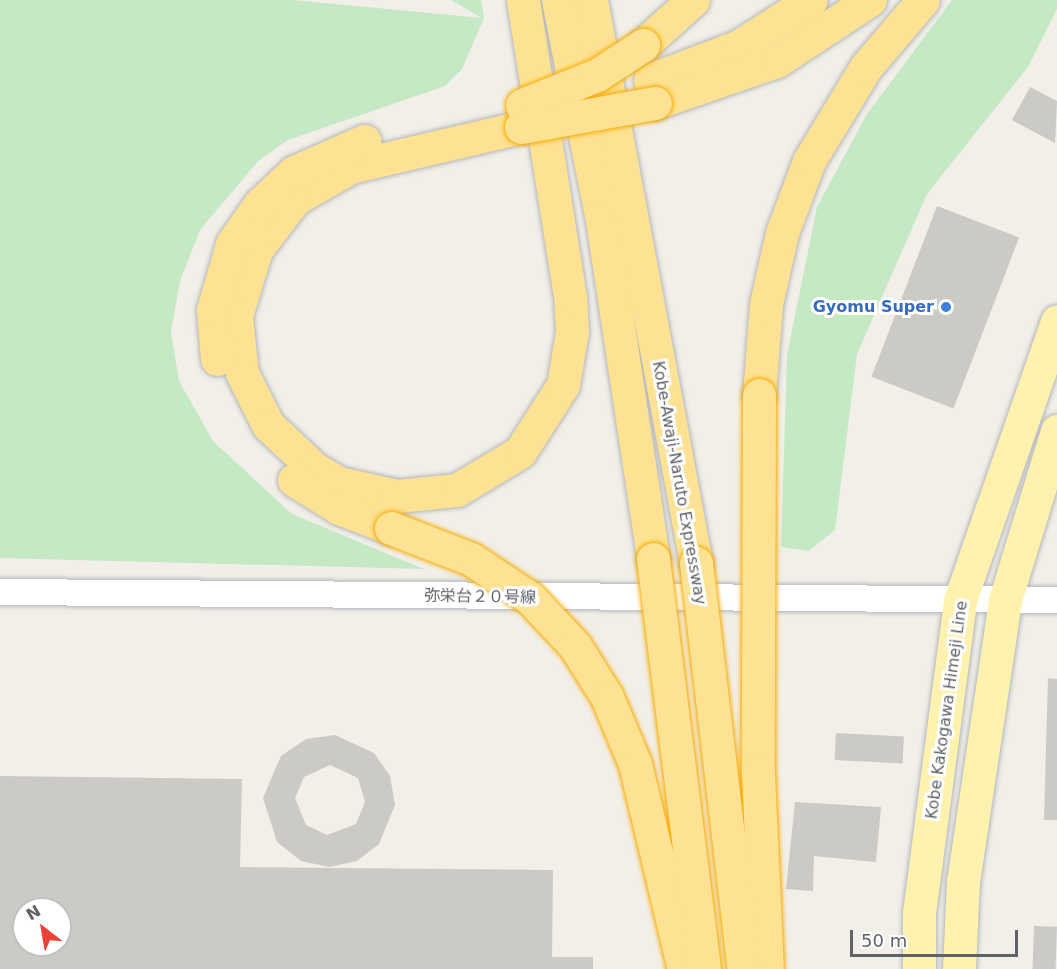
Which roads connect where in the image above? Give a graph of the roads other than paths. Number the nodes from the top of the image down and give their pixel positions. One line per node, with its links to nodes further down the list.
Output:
1 (523, 0): 9 (highway)
2 (558, 0): 17 (highway, Kobe-Awaji-Naruto Expressway, bridge)
3 (591, 0): 18 (highway, Kobe-Awaji-Naruto Expressway, bridge)
4 (693, 0): 9 (highway, bridge)
5 (811, 0): 8 (highway)
6 (870, 0): 8 (highway)
7 (923, 0): 19 (highway, bridge)
8 (652, 92): 9 (highway, bridge)
9 (521, 116): 16 (highway, bridge)
10 (1057, 321): 13 (main road, Kobe Kakogawa Himeji Line)
11 (1057, 431): 14 (main road)
12 (0, 592): 13 (street, 弥栄台２０号線)
13 (960, 600): 14 (street, 弥栄台２０号線); 20 (main road, Kobe Kakogawa Himeji Line)
14 (1005, 600): 15 (street, 弥栄台２０号線); 21 (main road)
15 (1057, 600)
16 (684, 969)
17 (704, 969)
18 (744, 969)
19 (767, 969)
20 (919, 969)
21 (959, 969)

